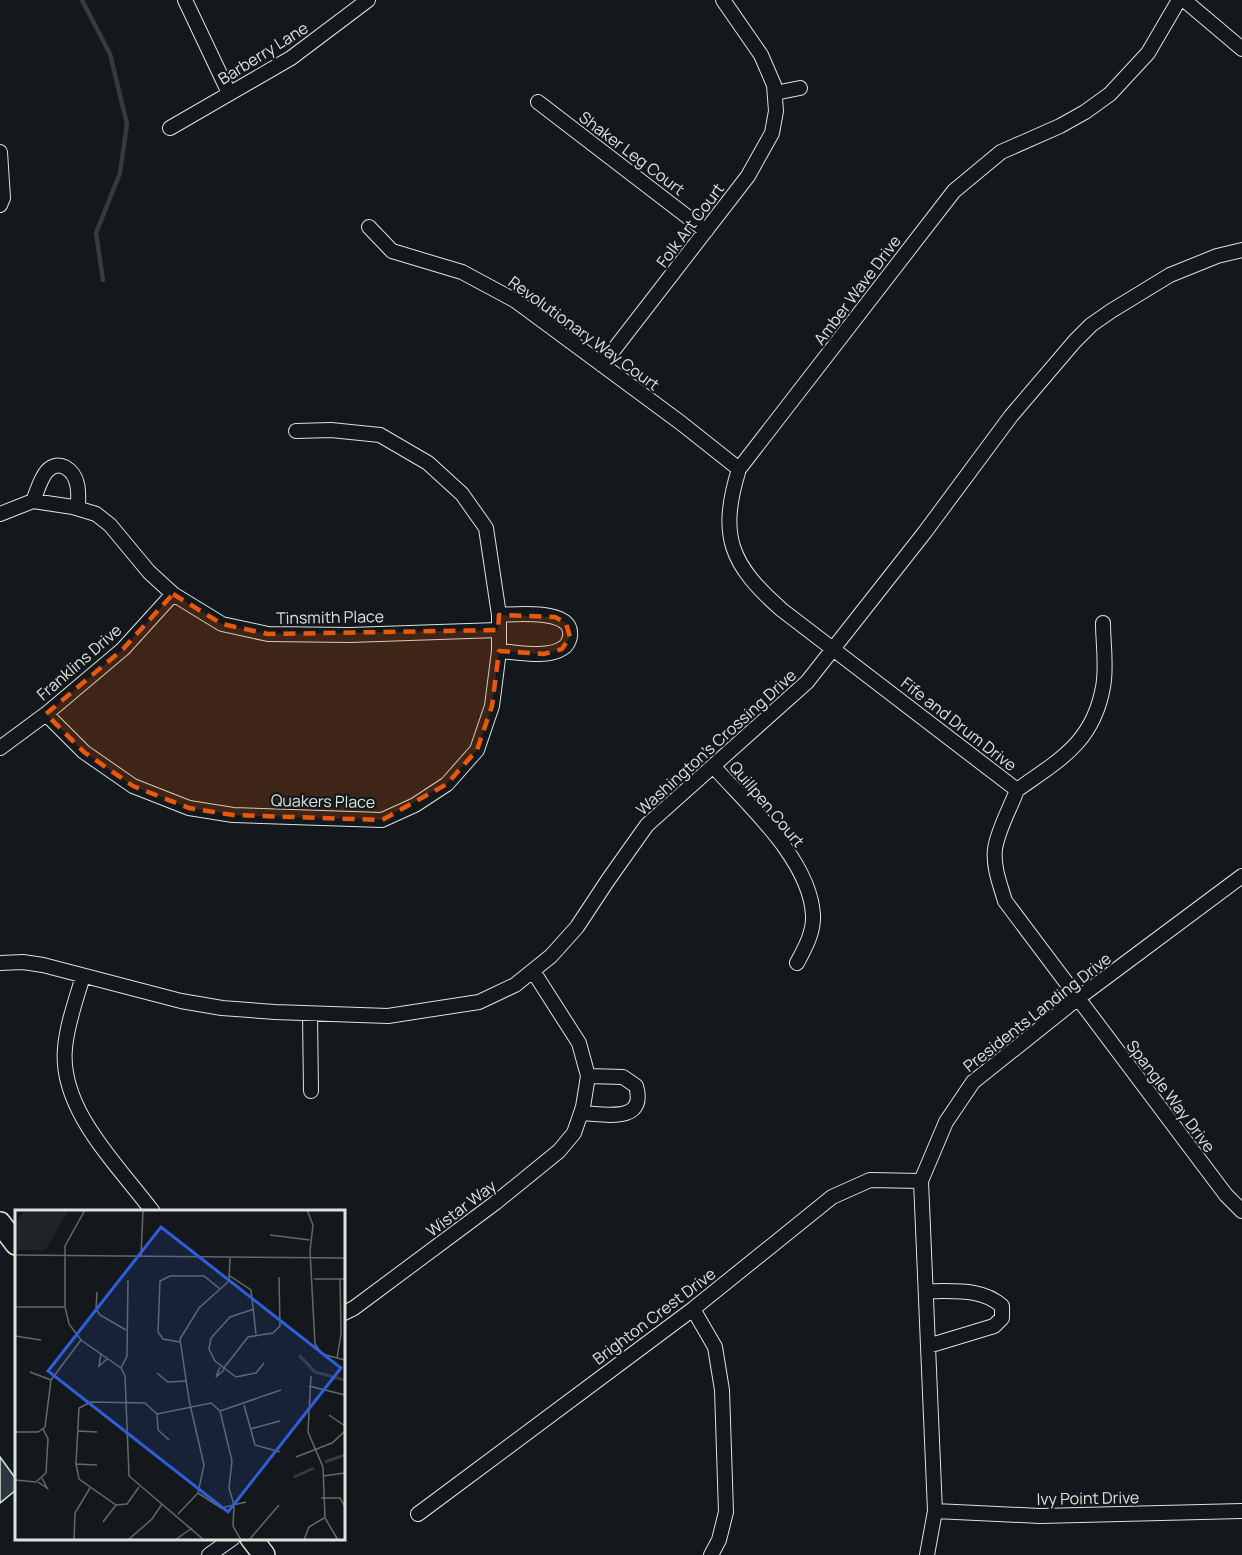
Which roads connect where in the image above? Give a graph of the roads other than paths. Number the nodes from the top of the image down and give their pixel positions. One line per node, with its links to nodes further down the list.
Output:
1 (185, 0): 8 (street)
2 (368, 0): 8 (street, Barberry Lane)
3 (723, 0): 9 (street, Folk Art Court)
4 (1179, 0): 19 (street, Amber Wave Drive)
5 (1184, 0): 6 (street)
6 (1242, 49)
7 (800, 88): 9 (street)
8 (229, 93): 11 (street, Barberry Lane)
9 (775, 93): 15 (street, Folk Art Court)
10 (538, 102): 15 (street, Shaker Leg Court)
11 (170, 128)
12 (0, 152): 13 (street)
13 (0, 205)
14 (369, 228): 17 (street, Revolutionary Way Court)
15 (706, 231): 17 (street, Folk Art Court)
16 (1242, 250): 27 (street, Washington's Crossing Drive)
17 (602, 365): 19 (street, Revolutionary Way Court)
18 (296, 431): 24 (street, Quakers Place)
19 (739, 469): 27 (street, Amber Wave Drive)
20 (33, 501): 21 (street, Tinsmith Place); 21 (street); 22 (street)
21 (78, 508): 23 (street, Tinsmith Place)
22 (0, 514)
23 (173, 594): 26 (street, Tinsmith Place); 29 (street, Franklins Drive)
24 (499, 615): 26 (street, Quakers Place); 28 (street)
25 (1103, 623): 32 (street)
26 (498, 630): 28 (street, Quakers Place)
27 (834, 649): 31 (street, Washington's Crossing Drive); 32 (street, Fife and Drum Drive)
28 (499, 651): 29 (street, Quakers Place)
29 (46, 714): 30 (street, Franklins Drive)
30 (0, 748)
31 (714, 767): 35 (street, Quillpen Court); 36 (street, Washington's Crossing Drive)
32 (1017, 790): 38 (street, Fife and Drum Drive)
33 (1242, 876): 38 (street, Presidents Landing Drive)
34 (0, 963): 37 (street, Washington's Crossing Drive)
35 (797, 963)
36 (533, 971): 39 (street, Washington's Crossing Drive); 40 (street, Wistar Way)
37 (83, 976): 39 (street, Washington's Crossing Drive); 44 (street)
38 (1077, 999): 43 (street, Presidents Landing Drive); 45 (street, Spangle Way Drive)
39 (310, 1014): 41 (street)
40 (588, 1076): 42 (street, Wistar Way); 42 (street)
41 (311, 1091)
42 (581, 1113): 50 (street, Wistar Way)
43 (921, 1181): 48 (street, Presidents Landing Drive); 49 (street, Brighton Crest Drive)
44 (151, 1210)
45 (1242, 1211)
46 (0, 1223): 47 (main road)
47 (15, 1243)
48 (926, 1291): 51 (street, Presidents Landing Drive); 51 (street)
49 (693, 1309): 54 (street, Brighton Crest Drive); 59 (street)
50 (345, 1312)
51 (928, 1346): 52 (street, Presidents Landing Drive)
52 (935, 1511): 53 (street, Ivy Point Drive); 60 (street, Presidents Landing Drive)
53 (1242, 1511)
54 (418, 1514)
55 (232, 1540): 57 (street)
56 (252, 1540): 58 (main road)
57 (209, 1555)
58 (264, 1555)
59 (711, 1555)
60 (927, 1555)

